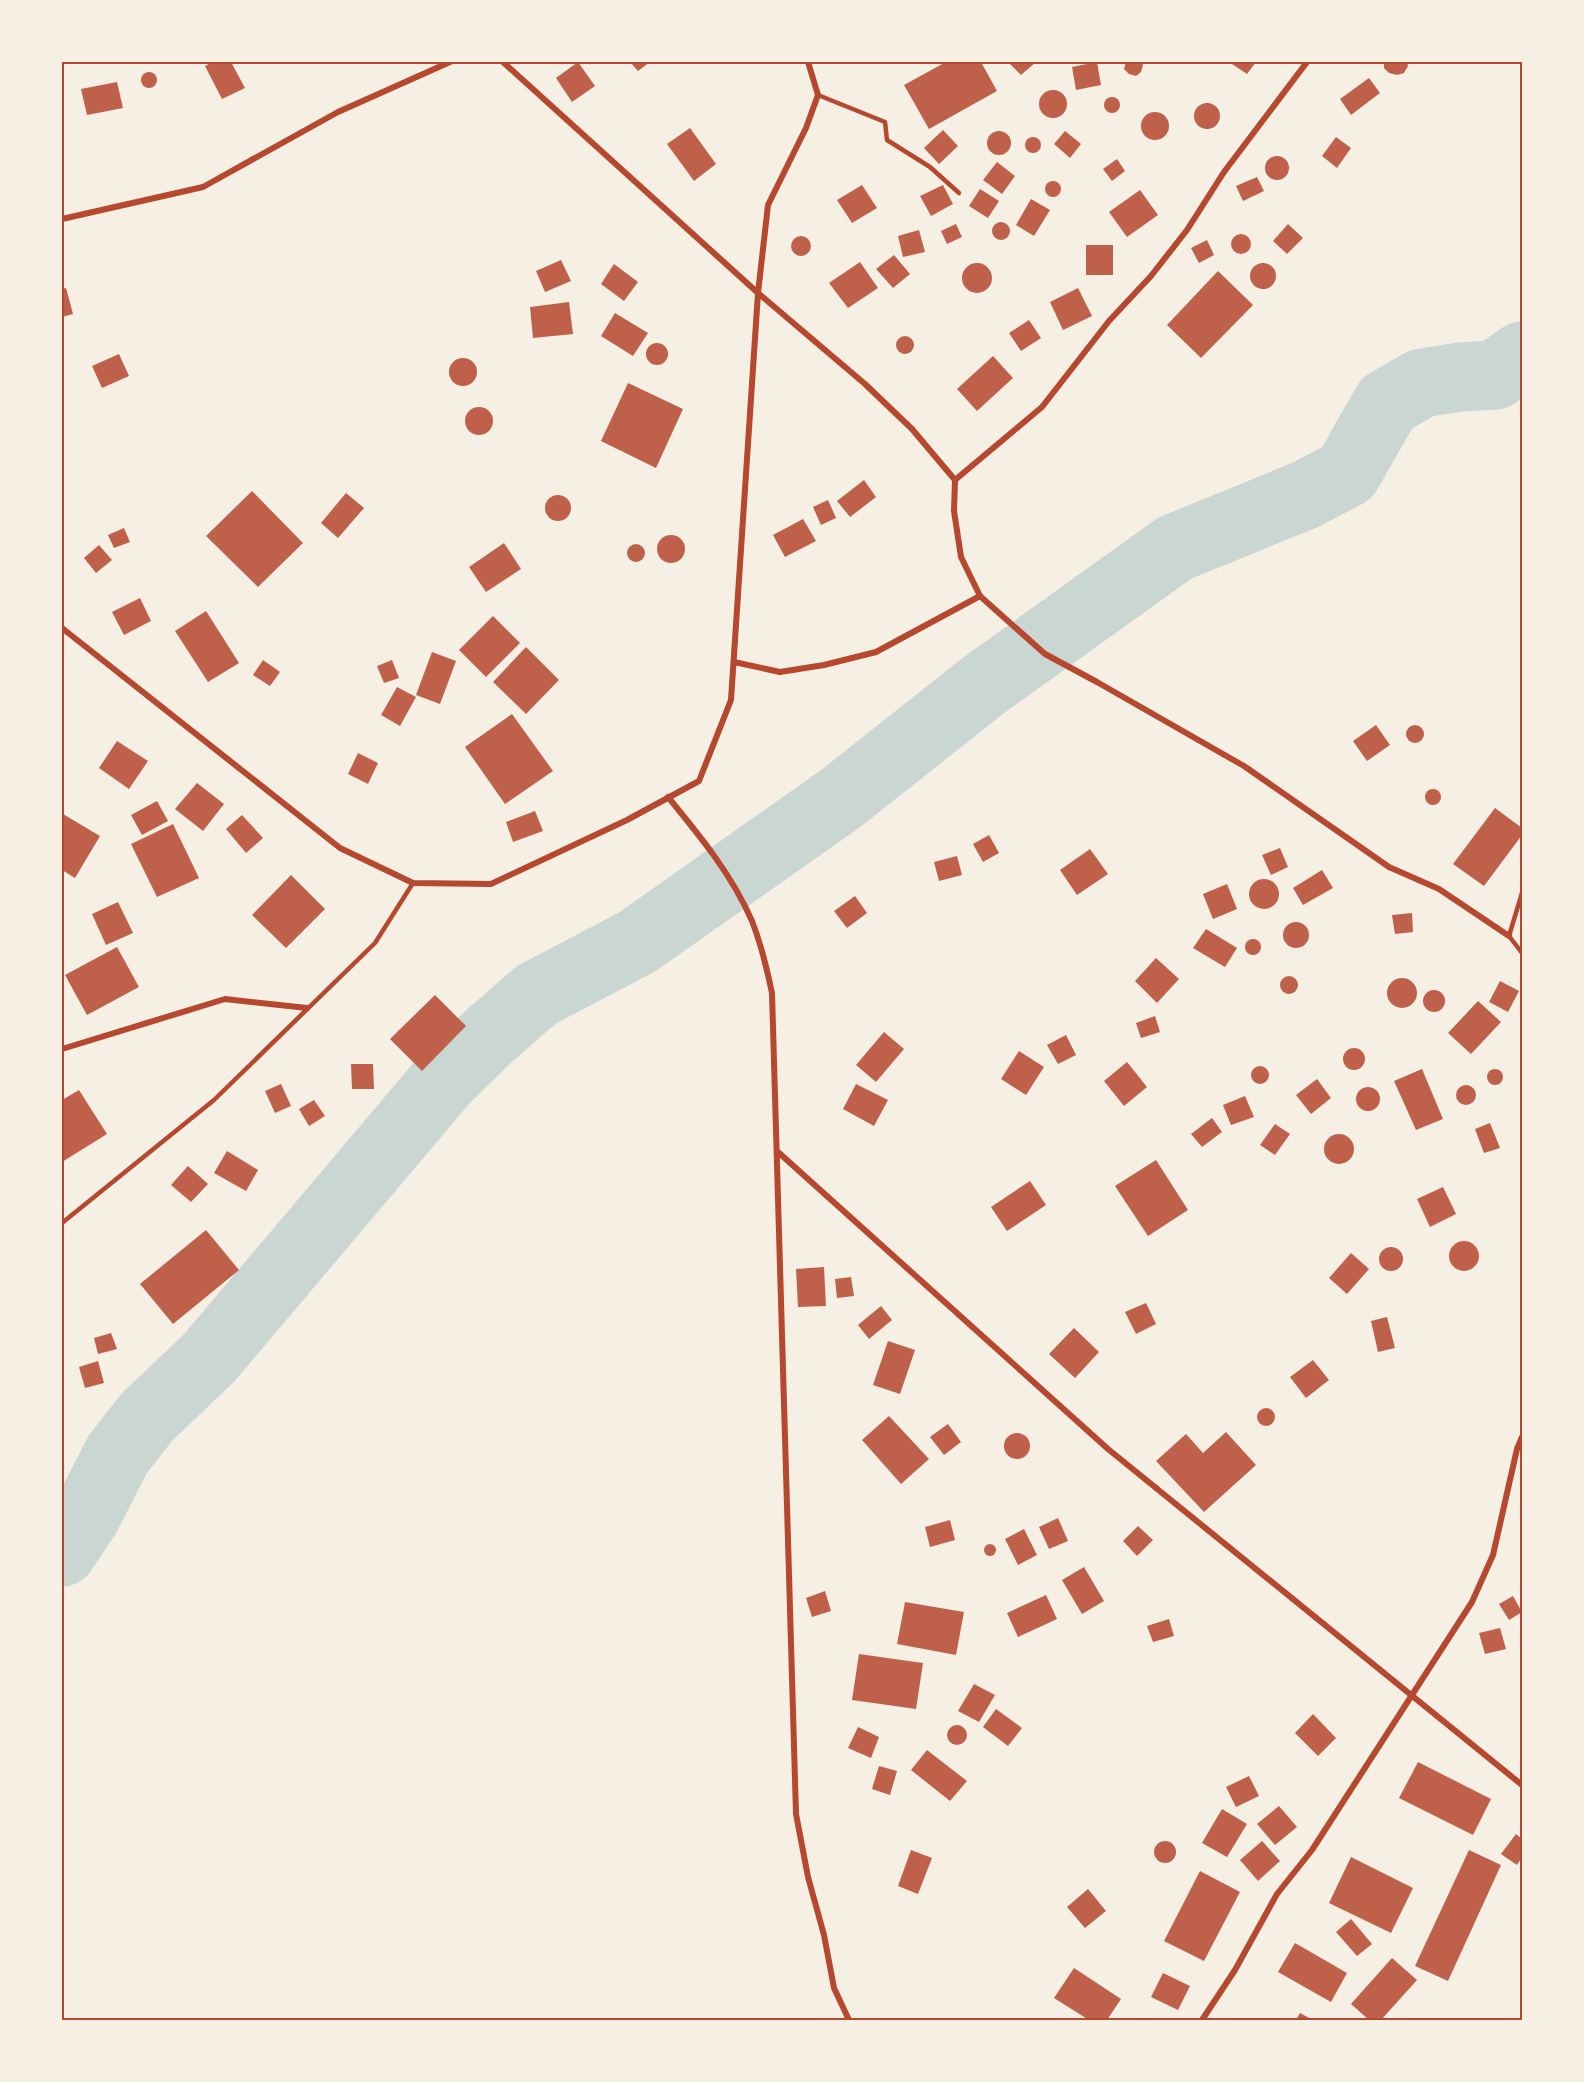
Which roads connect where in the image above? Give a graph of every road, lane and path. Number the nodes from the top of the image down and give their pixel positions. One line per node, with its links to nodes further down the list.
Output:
1 (450, 62): 7 (street)
2 (503, 62): 8 (street)
3 (808, 62): 5 (street)
4 (1307, 62): 9 (street)
5 (818, 95): 6 (lane); 8 (street)
6 (959, 193)
7 (62, 219)
8 (758, 292): 9 (street); 12 (street)
9 (955, 480): 10 (street)
10 (980, 596): 12 (street); 16 (street)
11 (62, 628): 14 (street)
12 (734, 663): 13 (street)
13 (668, 797): 14 (street); 20 (street)
14 (413, 883): 18 (lane)
15 (1522, 893): 16 (lane)
16 (1509, 936): 17 (lane)
17 (1522, 953)
18 (308, 1008): 19 (street); 21 (lane)
19 (62, 1049)
20 (778, 1152): 23 (street); 25 (street)
21 (62, 1223)
22 (1522, 1437): 23 (street)
23 (1412, 1696): 24 (street); 26 (street)
24 (1522, 1785)
25 (849, 2020)
26 (1202, 2020)

